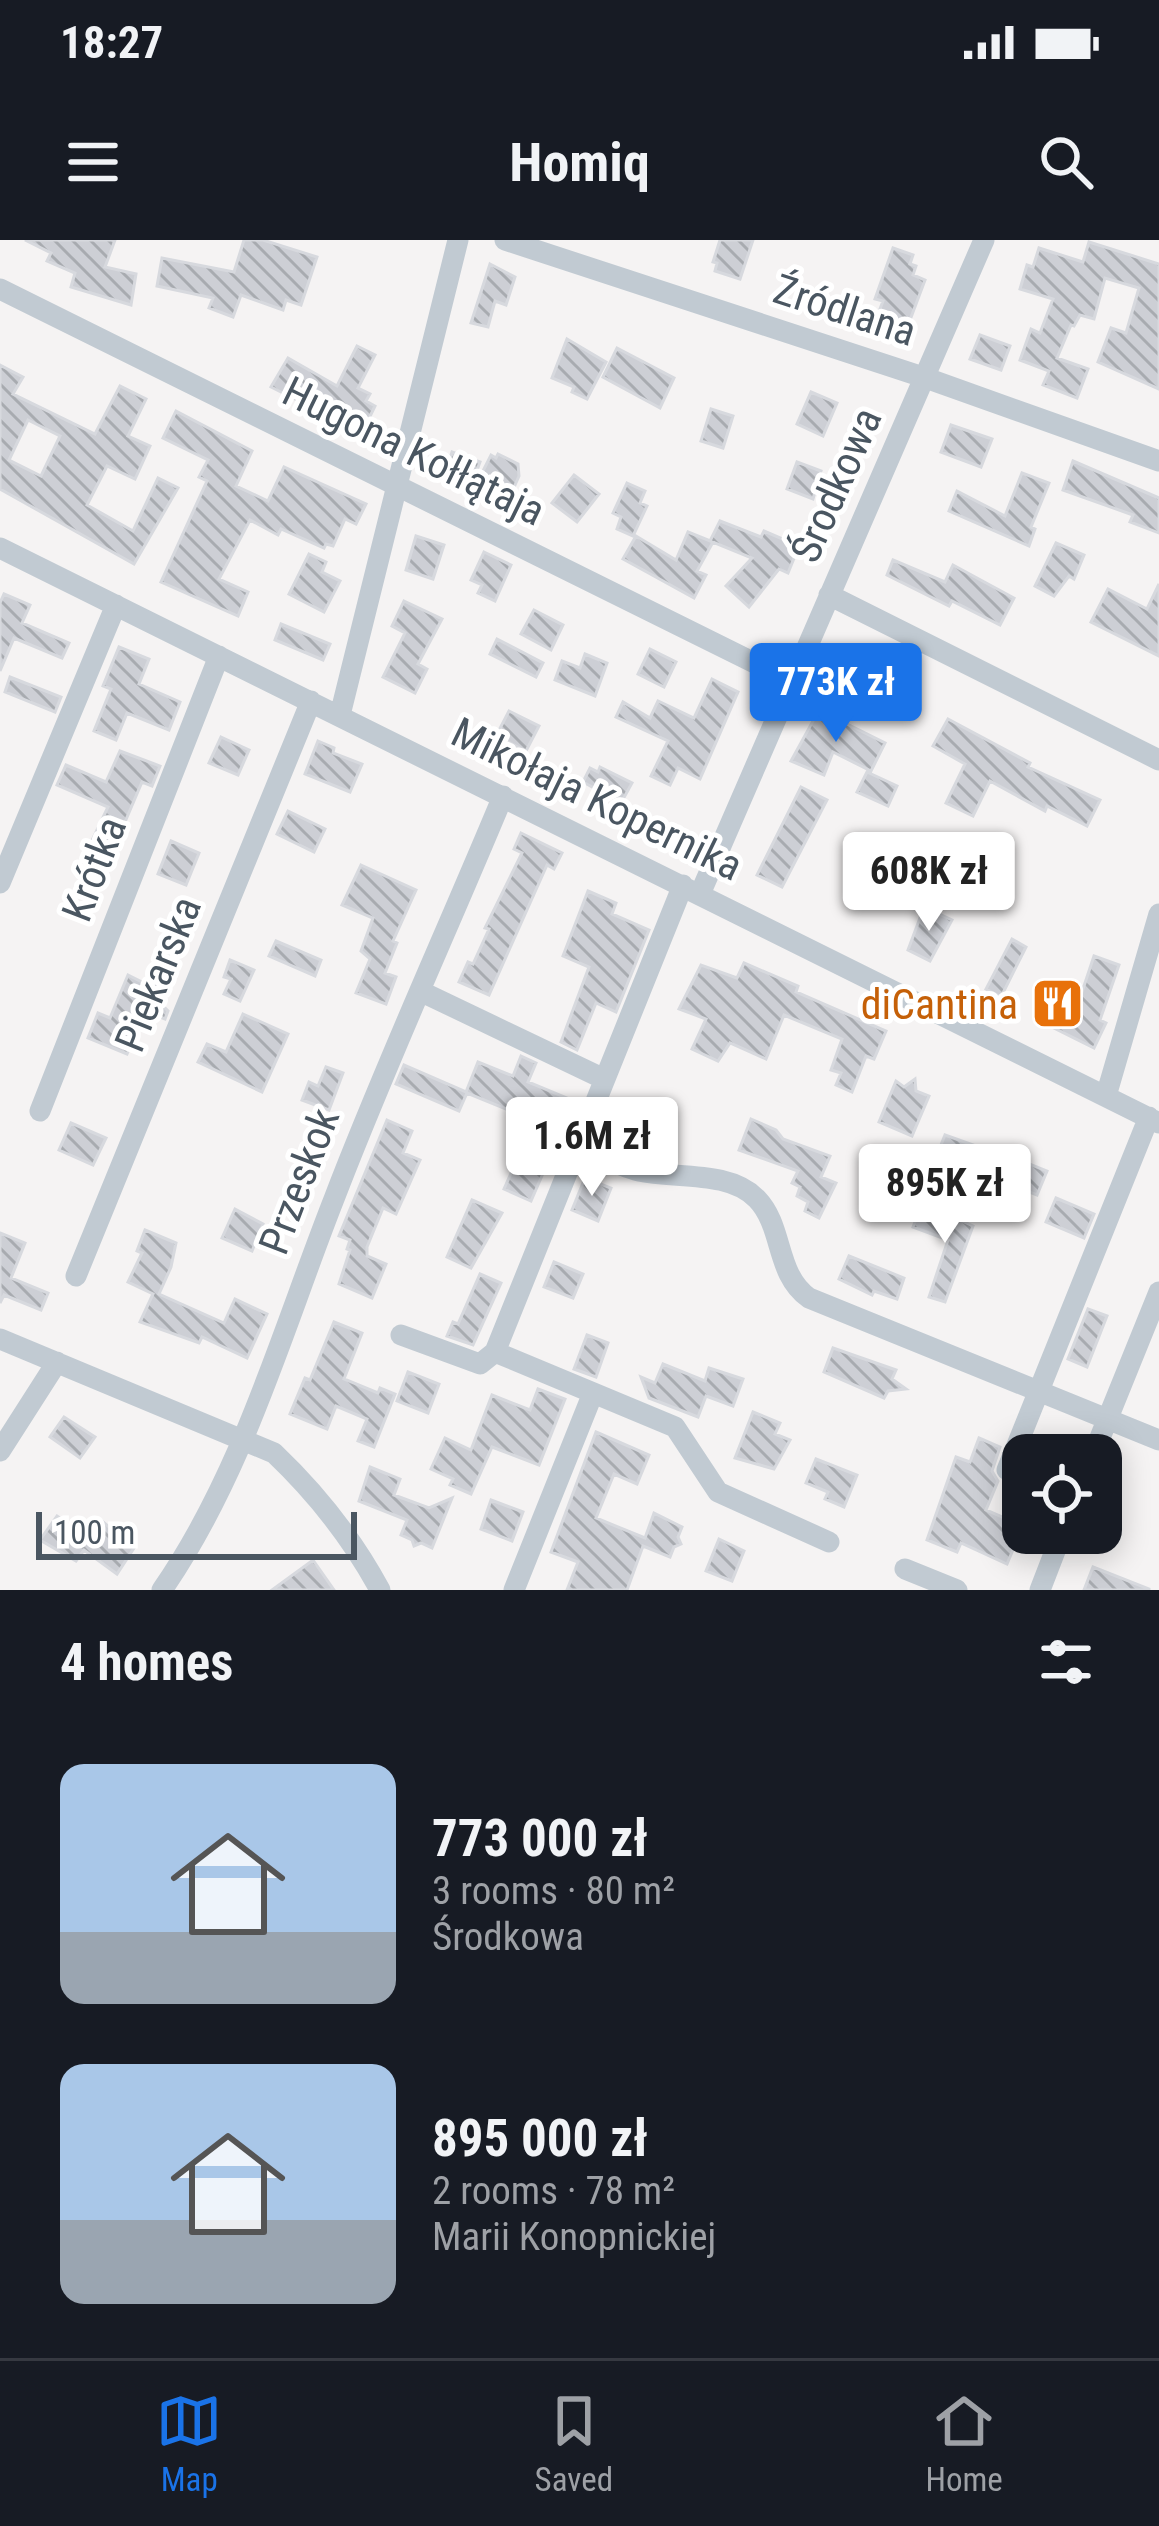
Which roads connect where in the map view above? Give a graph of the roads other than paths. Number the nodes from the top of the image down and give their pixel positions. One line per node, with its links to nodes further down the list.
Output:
1 (458, 240): 7 (street)
2 (505, 240): 5 (street, Źródlana)
3 (984, 240): 5 (street, Środkowa)
4 (0, 289): 7 (street, Hugona Kołłątaja)
5 (926, 378): 6 (street, Źródlana); 9 (street, Środkowa)
6 (1159, 461)
7 (396, 486): 12 (street, Hugona Kołłątaja); 14 (street)
8 (0, 548): 10 (street, Mikołaja Kopernika)
9 (829, 596): 12 (street, Środkowa); 15 (street)
10 (116, 604): 11 (street, Mikołaja Kopernika); 17 (street)
11 (219, 656): 13 (street, Mikołaja Kopernika); 23 (street, Krótka)
12 (793, 682): 18 (street, Środkowa)
13 (311, 701): 14 (street, Mikołaja Kopernika); 26 (street, Piekarska)
14 (340, 715): 16 (street, Mikołaja Kopernika)
15 (1159, 760)
16 (502, 796): 18 (street, Mikołaja Kopernika); 20 (street, Przeskok)
17 (0, 883)
18 (691, 889): 21 (street, Środkowa); 22 (street, Mikołaja Kopernika)
19 (1159, 914): 22 (street)
20 (422, 992): 21 (street); 37 (street, Przeskok)
21 (602, 1078): 25 (street, Środkowa)
22 (1106, 1096): 24 (street, Mikołaja Kopernika)
23 (40, 1111)
24 (1154, 1120): 33 (street)
25 (577, 1146): 30 (street, Środkowa); 33 (street)
26 (76, 1276)
27 (1159, 1292): 34 (street)
28 (400, 1335): 30 (street)
29 (0, 1339): 31 (street)
30 (495, 1352): 32 (street)
31 (57, 1362): 37 (street); 39 (street)
32 (593, 1393): 40 (street); 45 (street)
33 (1039, 1393): 34 (street); 35 (street)
34 (1107, 1421): 36 (street); 38 (street)
35 (1022, 1434)
36 (1102, 1434)
37 (243, 1440): 43 (street, Przeskok); 44 (street)
38 (1159, 1440)
39 (0, 1450)
40 (829, 1542)
41 (1054, 1554): 47 (street)
42 (905, 1569): 46 (street)
43 (162, 1590)
44 (380, 1590)
45 (514, 1590)
46 (957, 1590)
47 (1040, 1590)

